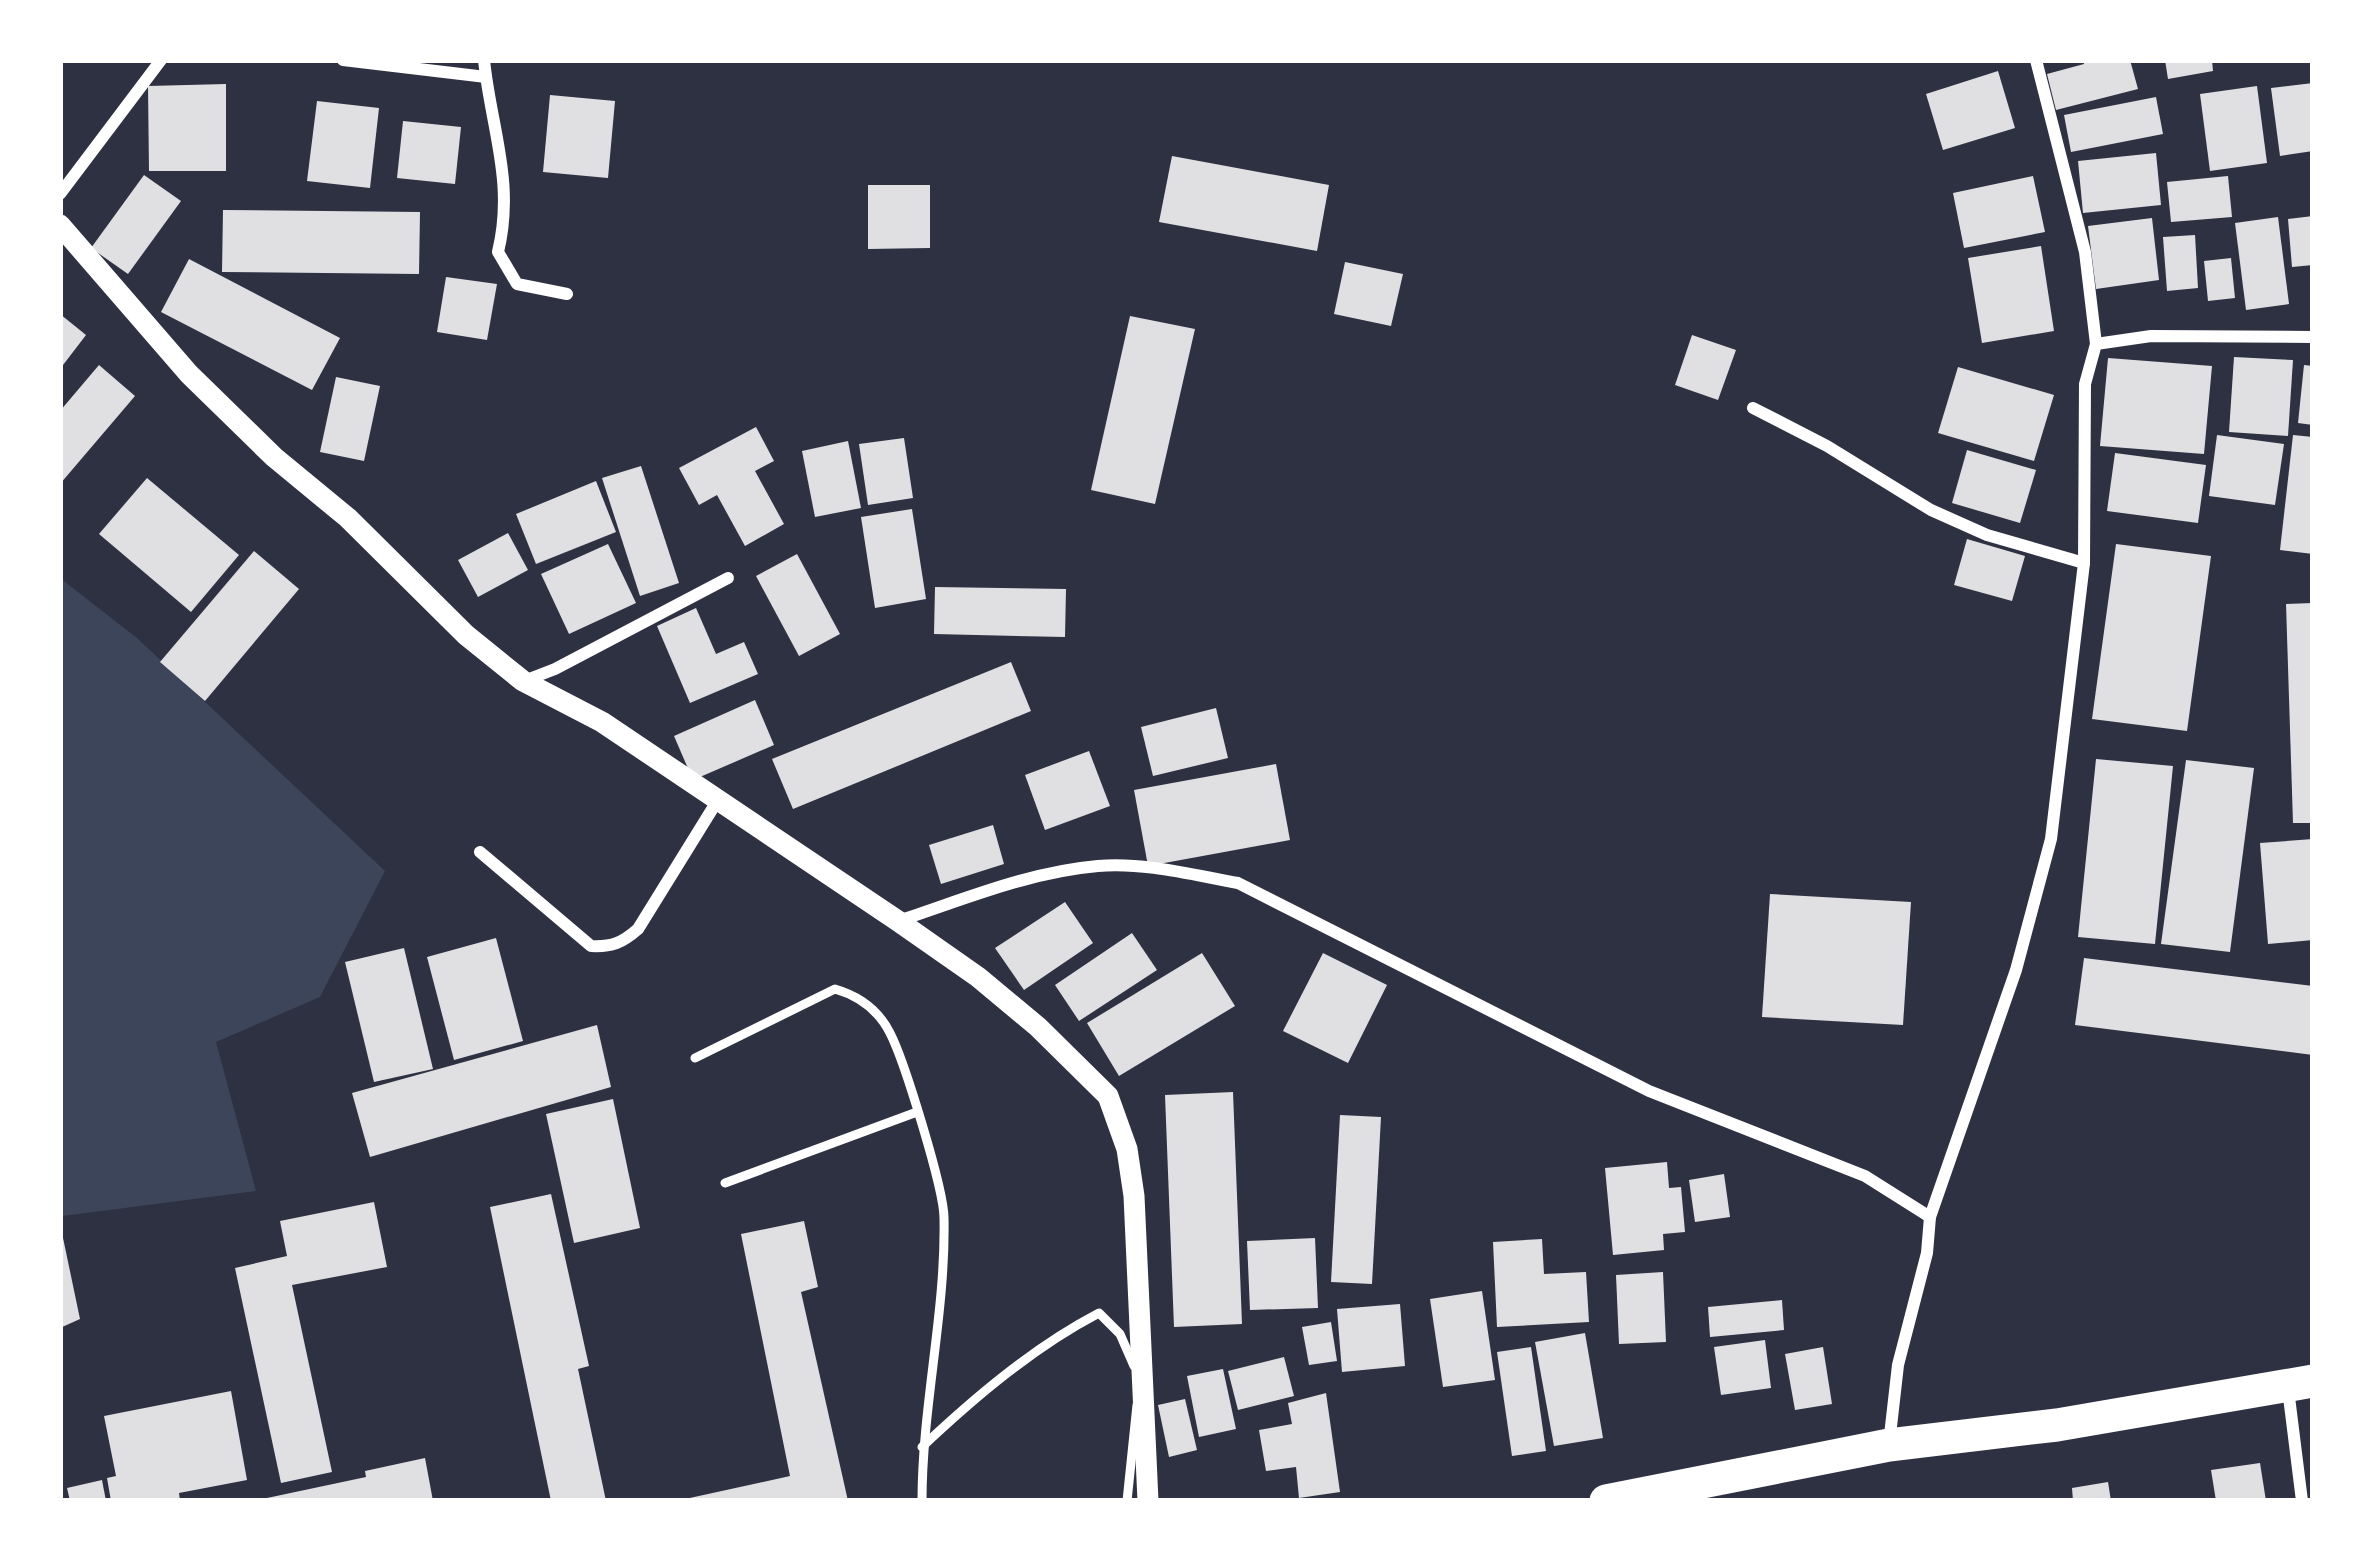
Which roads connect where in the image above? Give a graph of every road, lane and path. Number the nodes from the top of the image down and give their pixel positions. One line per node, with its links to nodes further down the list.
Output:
1 (161, 60): 6 (street)
2 (343, 60): 5 (street)
3 (484, 60): 5 (street)
4 (2036, 60): 10 (street)
5 (485, 77): 8 (street)
6 (60, 194)
7 (60, 225): 14 (street)
8 (567, 294)
9 (2313, 338): 10 (street)
10 (2096, 344): 12 (street)
11 (1753, 409): 12 (street)
12 (2084, 563): 21 (street)
13 (728, 578): 14 (street)
14 (523, 681): 15 (street)
15 (716, 803): 16 (street); 17 (street)
16 (480, 852)
17 (898, 921): 21 (street); 27 (street)
18 (695, 1058): 19 (lane)
19 (917, 1112): 20 (lane); 24 (lane)
20 (725, 1183)
21 (1930, 1217): 23 (street)
22 (2300, 1383): 23 (highway); 29 (street)
23 (1889, 1445): 28 (highway)
24 (922, 1447): 25 (lane); 26 (lane)
25 (922, 1501)
26 (1127, 1501)
27 (1148, 1501)
28 (1606, 1501)
29 (2302, 1501)

